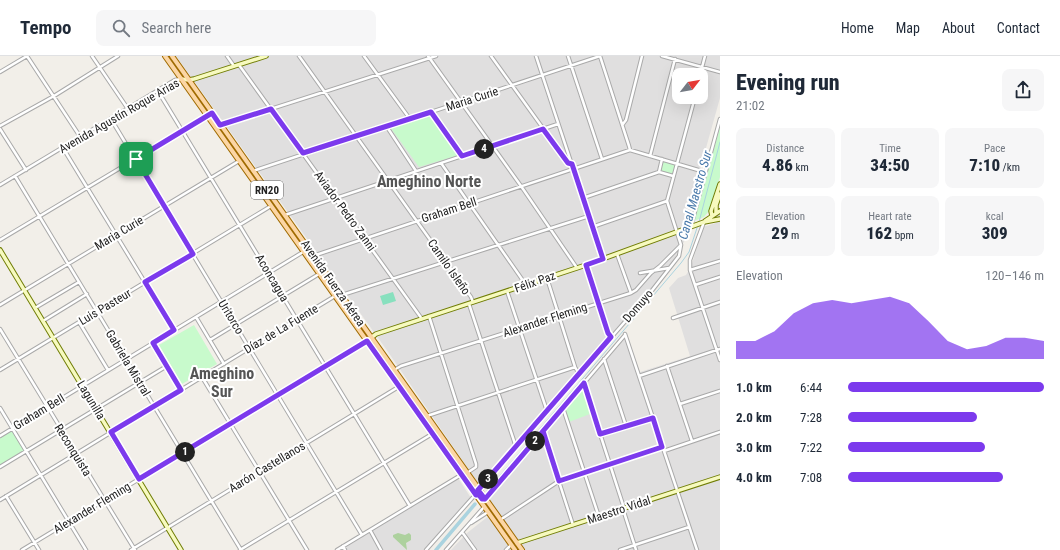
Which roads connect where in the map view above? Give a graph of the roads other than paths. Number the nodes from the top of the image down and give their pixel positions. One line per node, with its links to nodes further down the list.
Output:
1 (27, 56): 25 (street); 34 (street)
2 (92, 56): 23 (street)
3 (118, 56): 23 (street)
4 (165, 56): 29 (main road, Avenida Fuerza Aérea / RN20)
5 (172, 56): 30 (main road, Avenida Fuerza Aérea / RN20)
6 (228, 56): 21 (street)
7 (266, 56): 20 (main road, Avenida Agustín Roque Arias)
8 (299, 56): 33 (street, Camilo Isleño)
9 (364, 56): 27 (street)
10 (436, 56): 18 (street)
11 (492, 56): 31 (street)
12 (536, 56): 28 (street)
13 (568, 56): 22 (street)
14 (600, 56): 22 (street, Maria Curie); 47 (street)
15 (642, 56): 47 (street)
16 (662, 56): 19 (street)
17 (705, 56): 24 (street)
18 (429, 57): 27 (street); 35 (street)
19 (675, 60): 24 (street); 59 (street)
20 (239, 65): 21 (main road, Avenida Agustín Roque Arias); 38 (street, Aviador Pedro Zanni)
21 (234, 66): 30 (main road, Avenida Agustín Roque Arias)
22 (571, 66): 28 (street, Maria Curie); 61 (street)
23 (100, 67): 34 (street); 37 (street)
24 (703, 67): 26 (street)
25 (0, 72)
26 (720, 72)
27 (378, 75): 33 (street); 43 (street)
28 (542, 75): 31 (street, Maria Curie); 45 (street)
29 (181, 79): 30 (main road, Avenida Agustín Roque Arias); 32 (street, Avenida Agustín Roque Arias); 41 (main road, Avenida Fuerza Aérea / RN20)
30 (189, 80): 40 (main road, Avenida Fuerza Aérea / RN20)
31 (512, 86): 35 (street, Maria Curie); 50 (street)
32 (158, 91): 37 (street, Avenida Agustín Roque Arias); 51 (street, Aconcagua)
33 (325, 92): 38 (street); 52 (street, Camilo Isleño)
34 (54, 96): 49 (street); 53 (street)
35 (461, 102): 39 (street, Maria Curie); 54 (street)
36 (693, 104): 65 (street)
37 (128, 109): 42 (street, Avenida Agustín Roque Arias)
38 (271, 109): 46 (street); 57 (street, Aviador Pedro Zanni)
39 (431, 112): 43 (street, Maria Curie); 58 (street)
40 (212, 113): 41 (street); 46 (main road, Avenida Fuerza Aérea / RN20)
41 (207, 116): 51 (street); 63 (main road, Avenida Fuerza Aérea / RN20)
42 (111, 119): 53 (street, Avenida Agustín Roque Arias); 60 (street, Uritorco)
43 (410, 119): 48 (street, Maria Curie)
44 (720, 119): 72 (street)
45 (558, 124): 50 (street); 66 (street)
46 (220, 125): 69 (main road, Avenida Fuerza Aérea / RN20)
47 (623, 125): 56 (street)
48 (387, 127): 52 (street, Maria Curie); 70 (street)
49 (0, 128): 68 (street)
50 (543, 129): 54 (street); 66 (street)
51 (183, 130): 60 (street); 75 (street, Aconcagua)
52 (357, 137): 57 (street, Maria Curie); 76 (street, Camilo Isleño)
53 (81, 138): 55 (street, Avenida Agustín Roque Arias)
54 (492, 146): 58 (street); 79 (street)
55 (63, 148): 68 (street, Avenida Agustín Roque Arias); 80 (street)
56 (630, 150): 59 (street); 61 (street, Graham Bell)
57 (303, 153): 69 (street, Maria Curie); 82 (street, Aviador Pedro Zanni)
58 (462, 156): 64 (street)
59 (650, 156): 62 (street)
60 (136, 159): 80 (street); 86 (street, Uritorco)
61 (602, 159): 67 (street, Graham Bell)
62 (662, 159): 65 (street); 71 (street)
63 (239, 161): 75 (street, Maria Curie); 87 (main road, Avenida Fuerza Aérea / RN20)
64 (441, 163): 70 (street); 85 (street)
65 (678, 163): 72 (street); 74 (street)
66 (572, 164): 67 (street)
67 (573, 169): 79 (street, Graham Bell); 83 (street)
68 (26, 170): 73 (street, Avenida Agustín Roque Arias)
69 (253, 171): 90 (main road, Avenida Fuerza Aérea / RN20)
70 (416, 171): 76 (street)
71 (659, 172): 74 (street); 83 (street)
72 (705, 172): 97 (street)
73 (15, 176): 78 (street, Avenida Agustín Roque Arias); 89 (street, Gabriela Mistral)
74 (674, 176): 84 (street)
75 (211, 177): 86 (street, Maria Curie); 96 (street, Aconcagua)
76 (388, 181): 82 (street); 94 (street, Camilo Isleño)
77 (720, 184): 92 (main road)
78 (0, 185)
79 (521, 186): 85 (street, Graham Bell); 99 (street)
80 (88, 188): 89 (street); 101 (street)
81 (720, 194): 88 (main road)
82 (335, 198): 90 (street); 102 (street, Aviador Pedro Zanni)
83 (583, 198): 91 (street)
84 (667, 201): 98 (street); 100 (street)
85 (469, 203): 94 (street, Graham Bell); 104 (street)
86 (164, 206): 101 (street, Maria Curie); 108 (street, Uritorco)
87 (271, 206): 96 (street, Luis Pasteur); 107 (main road, Avenida Fuerza Aérea / RN20)
88 (718, 212): 92 (main road, Félix Paz)
89 (40, 216): 103 (street); 114 (street, Gabriela Mistral)
90 (284, 216): 110 (main road, Avenida Fuerza Aérea / RN20)
91 (589, 216): 98 (street); 99 (street, Díaz de La Fuente)
92 (712, 216): 95 (main road, Félix Paz)
93 (720, 218): 95 (main road, Félix Paz)
94 (417, 221): 102 (street, Graham Bell); 113 (street, Camilo Isleño)
95 (704, 222): 97 (main road, Félix Paz); 119 (street)
96 (240, 225): 108 (street, Luis Pasteur); 120 (street, Aconcagua)
97 (691, 226): 100 (main road, Félix Paz)
98 (592, 227): 111 (street)
99 (550, 228): 104 (street, Díaz de La Fuente); 116 (street)
100 (676, 232): 105 (street); 109 (main road, Félix Paz)
101 (116, 234): 114 (street, Maria Curie); 127 (street)
102 (364, 238): 110 (street, Graham Bell); 124 (street, Aviador Pedro Zanni)
103 (0, 240)
104 (498, 245): 113 (street, Díaz de La Fuente); 128 (street)
105 (681, 245): 117 (street, Domuyo); 118 (street, Alexander Fleming)
106 (0, 250): 130 (main road, Lagunilla)
107 (303, 252): 120 (street, Graham Bell); 122 (main road, Avenida Fuerza Aérea / RN20)
108 (193, 254): 127 (street, Luis Pasteur); 137 (street, Uritorco)
109 (617, 254): 111 (main road, Félix Paz); 132 (street)
110 (313, 256): 134 (main road, Avenida Fuerza Aérea / RN20)
111 (603, 259): 115 (main road, Félix Paz)
112 (720, 260): 119 (street)
113 (445, 261): 124 (street, Díaz de La Fuente); 139 (street, Camilo Isleño)
114 (68, 264): 126 (street, Gabriela Mistral); 130 (street, Maria Curie)
115 (586, 265): 116 (main road, Félix Paz); 140 (street)
116 (576, 268): 125 (main road, Félix Paz)
117 (671, 268): 118 (street); 158 (street, Domuyo)
118 (655, 270): 121 (street); 132 (street, Alexander Fleming)
119 (690, 270): 129 (street)
120 (269, 272): 135 (street, Aconcagua); 137 (street, Graham Bell)
121 (640, 273)
122 (319, 274): 135 (street); 136 (main road, Avenida Fuerza Aérea / RN20)
123 (720, 277): 129 (street)
124 (393, 278): 134 (street, Díaz de La Fuente); 150 (street, Aviador Pedro Zanni)
125 (547, 278): 128 (main road, Félix Paz); 145 (street)
126 (79, 282): 133 (street, Gabriela Mistral); 142 (street)
127 (145, 282): 144 (street, Luis Pasteur); 156 (street)
128 (526, 285): 131 (main road, Félix Paz)
129 (695, 285): 143 (street)
130 (24, 290): 141 (street, Maria Curie); 142 (main road, Lagunilla)
131 (507, 291): 139 (main road, Félix Paz); 154 (street)
132 (631, 293): 140 (street, Alexander Fleming)
133 (87, 294): 144 (street, Gabriela Mistral); 151 (street)
134 (341, 295): 136 (street, Díaz de La Fuente); 157 (main road, Avenida Fuerza Aérea / RN20)
135 (283, 296): 149 (street, Aconcagua); 153 (street)
136 (335, 296): 149 (street, Díaz de La Fuente); 161 (main road, Avenida Fuerza Aérea / RN20)
137 (222, 301): 147 (street, Graham Bell); 153 (street, Uritorco)
138 (720, 302): 143 (street)
139 (471, 303): 146 (main road, Félix Paz); 162 (street, Camilo Isleño)
140 (598, 303): 145 (street, Alexander Fleming); 158 (street)
141 (0, 305)
142 (35, 308): 151 (main road, Lagunilla)
143 (702, 308): 148 (street); 166 (street)
144 (97, 312): 152 (street, Luis Pasteur); 169 (street, Gabriela Mistral)
145 (559, 315): 154 (street, Alexander Fleming); 176 (street)
146 (429, 316): 150 (main road, Félix Paz); 167 (street)
147 (196, 317): 156 (street, Graham Bell); 160 (street)
148 (673, 318)
149 (297, 319): 164 (street, Díaz de La Fuente); 174 (street, Aconcagua)
150 (422, 319): 157 (main road, Félix Paz)
151 (43, 321): 159 (main road, Lagunilla)
152 (80, 322): 159 (street, Luis Pasteur); 178 (street)
153 (235, 324): 160 (street); 164 (street, Uritorco)
154 (519, 328): 162 (street, Alexander Fleming); 183 (street)
155 (0, 329): 168 (street, Reconquista)
156 (174, 330): 163 (street, Graham Bell)
157 (371, 337): 161 (main road, Félix Paz); 179 (main road, Avenida Fuerza Aérea / RN20)
158 (611, 337): 180 (street, Domuyo)
159 (53, 338): 168 (street, Luis Pasteur); 187 (main road, Lagunilla)
160 (210, 340): 172 (street)
161 (367, 341): 174 (street, Alexander Fleming); 188 (main road, Avenida Fuerza Aérea / RN20)
162 (481, 341): 167 (street, Alexander Fleming); 191 (street, Camilo Isleño)
163 (153, 343): 169 (street, Graham Bell); 173 (street)
164 (250, 348): 172 (street, Díaz de La Fuente); 192 (street, Uritorco)
165 (720, 348): 166 (street)
166 (716, 350): 171 (street); 175 (street)
167 (441, 353): 179 (street, Alexander Fleming); 194 (street)
168 (18, 359): 177 (street, Luis Pasteur); 196 (street, Reconquista)
169 (126, 359): 178 (street, Graham Bell); 184 (street, Gabriela Mistral)
170 (604, 359): 181 (street, Domuyo); 185 (street, Domuyo); 205 (street)
171 (720, 360)
172 (224, 364): 182 (street, Díaz de La Fuente)
173 (167, 366): 184 (street); 189 (street)
174 (326, 366): 192 (street, Alexander Fleming); 201 (street, Aconcagua)
175 (667, 366): 181 (street); 193 (street)
176 (575, 367): 180 (street); 183 (street)
177 (0, 370)
178 (108, 370): 187 (street, Graham Bell)
179 (393, 370): 186 (main road, Avenida Fuerza Aérea / RN20)
180 (579, 374): 200 (street, Domuyo)
181 (639, 376): 203 (street)
182 (202, 377): 189 (street, Díaz de La Fuente); 204 (street)
183 (536, 380): 191 (street); 200 (street)
184 (140, 382): 195 (street, Gabriela Mistral); 199 (street)
185 (584, 383): 198 (street, Domuyo); 212 (street)
186 (403, 384): 188 (street, Aarón Castellanos); 202 (main road, Avenida Fuerza Aérea / RN20)
187 (82, 386): 196 (street, Graham Bell); 199 (main road, Lagunilla)
188 (399, 387): 201 (street, Aarón Castellanos); 211 (main road, Avenida Fuerza Aérea / RN20)
189 (181, 390): 195 (street, Díaz de La Fuente)
190 (720, 391): 193 (street)
191 (498, 392): 194 (street); 216 (street, Camilo Isleño)
192 (278, 395): 204 (street, Alexander Fleming); 215 (street, Uritorco)
193 (680, 404): 214 (street)
194 (458, 405): 202 (street); 227 (street)
195 (154, 406): 209 (street, Díaz de La Fuente); 220 (street, Gabriela Mistral)
196 (47, 407): 206 (street, Graham Bell); 207 (street, Reconquista)
197 (0, 408): 206 (street)
198 (563, 408): 208 (street, Domuyo); 226 (street)
199 (96, 409): 207 (street); 209 (main road, Lagunilla)
200 (547, 411): 216 (street, Domuyo)
201 (354, 414): 215 (street, Aarón Castellanos); 222 (street, Aconcagua)
202 (426, 416): 227 (main road, Avenida Fuerza Aérea / RN20)
203 (653, 418): 205 (street); 217 (street)
204 (231, 424): 220 (street, Alexander Fleming); 225 (street)
205 (626, 426): 212 (street)
206 (12, 428): 213 (street, Graham Bell); 218 (street)
207 (61, 430): 218 (street); 221 (street, Reconquista)
208 (543, 431): 232 (street); 238 (street, Domuyo)
209 (111, 432): 221 (street, Díaz de La Fuente); 231 (main road, Lagunilla)
210 (720, 432): 214 (street)
211 (432, 434): 222 (street); 229 (main road, Avenida Fuerza Aérea / RN20)
212 (600, 434): 223 (street)
213 (0, 436)
214 (692, 441): 219 (street)
215 (307, 443): 225 (street, Aarón Castellanos); 235 (street, Uritorco)
216 (516, 447): 233 (street, Domuyo)
217 (662, 447): 219 (street); 223 (street)
218 (26, 451): 224 (street); 228 (street)
219 (664, 451): 234 (street)
220 (183, 453): 231 (street, Alexander Fleming); 241 (street, Gabriela Mistral)
221 (76, 454): 228 (street, Díaz de La Fuente); 240 (street, Reconquista)
222 (384, 463): 235 (street); 242 (street, Aconcagua)
223 (610, 464): 226 (street); 244 (street)
224 (0, 467)
225 (260, 472): 241 (street, Aarón Castellanos); 247 (street)
226 (585, 472): 232 (street); 246 (street)
227 (467, 474): 233 (main road, Avenida Fuerza Aérea / RN20)
228 (40, 475): 237 (street, Díaz de La Fuente); 249 (street)
229 (461, 475): 236 (main road, Avenida Fuerza Aérea / RN20); 242 (street)
230 (720, 477): 234 (main road, Maestro Vidal)
231 (139, 479): 240 (street, Alexander Fleming); 252 (main road, Lagunilla)
232 (559, 481): 248 (street); 251 (street)
233 (478, 490): 238 (main road, Avenida Fuerza Aérea / RN20)
234 (677, 491): 244 (main road, Maestro Vidal); 253 (street)
235 (336, 492): 247 (street); 256 (street, Uritorco)
236 (476, 495): 238 (main road); 243 (main road, Avenida Fuerza Aérea / RN20); 273 (street)
237 (6, 496): 239 (street, Díaz de La Fuente); 257 (street)
238 (485, 499): 248 (main road, Avenida Fuerza Aérea / RN20)
239 (0, 500)
240 (104, 500): 249 (street, Alexander Fleming); 262 (street, Reconquista)
241 (212, 501): 252 (street, Aarón Castellanos); 268 (street, Gabriela Mistral)
242 (410, 506): 254 (street)
243 (484, 507): 245 (main road, Avenida Fuerza Aérea / RN20); 250 (street)
244 (624, 509): 246 (main road, Maestro Vidal); 260 (street)
245 (488, 512): 250 (street); 259 (main road, Avenida Fuerza Aérea / RN20)
246 (599, 517): 251 (main road, Maestro Vidal)
247 (289, 520): 268 (street); 269 (street)
248 (500, 520): 258 (main road, Avenida Fuerza Aérea / RN20)
249 (69, 522): 257 (street, Alexander Fleming); 265 (street)
250 (468, 526): 255 (street)
251 (573, 526): 258 (main road, Maestro Vidal)
252 (168, 527): 262 (street, Aarón Castellanos); 267 (main road, Lagunilla)
253 (689, 527): 260 (street); 281 (street)
254 (370, 530): 256 (street); 272 (street)
255 (462, 532): 274 (street); 275 (street)
256 (362, 535): 261 (street)
257 (34, 543): 263 (street, Alexander Fleming); 264 (street)
258 (517, 543): 278 (main road, Avenida Fuerza Aérea / RN20)
259 (511, 545): 276 (street); 277 (main road, Avenida Fuerza Aérea / RN20)
260 (634, 545): 279 (street); 280 (street)
261 (343, 546): 270 (street); 271 (street)
262 (135, 549): 266 (street, Aarón Castellanos)
263 (22, 550)
264 (39, 550)
265 (86, 550)
266 (131, 550)
267 (181, 550)
268 (241, 550)
269 (307, 550)
270 (337, 550)
271 (345, 550)
272 (381, 550)
273 (426, 550)
274 (446, 550)
275 (475, 550)
276 (506, 550)
277 (515, 550)
278 (522, 550)
279 (620, 550)
280 (636, 550)
281 (697, 550)

